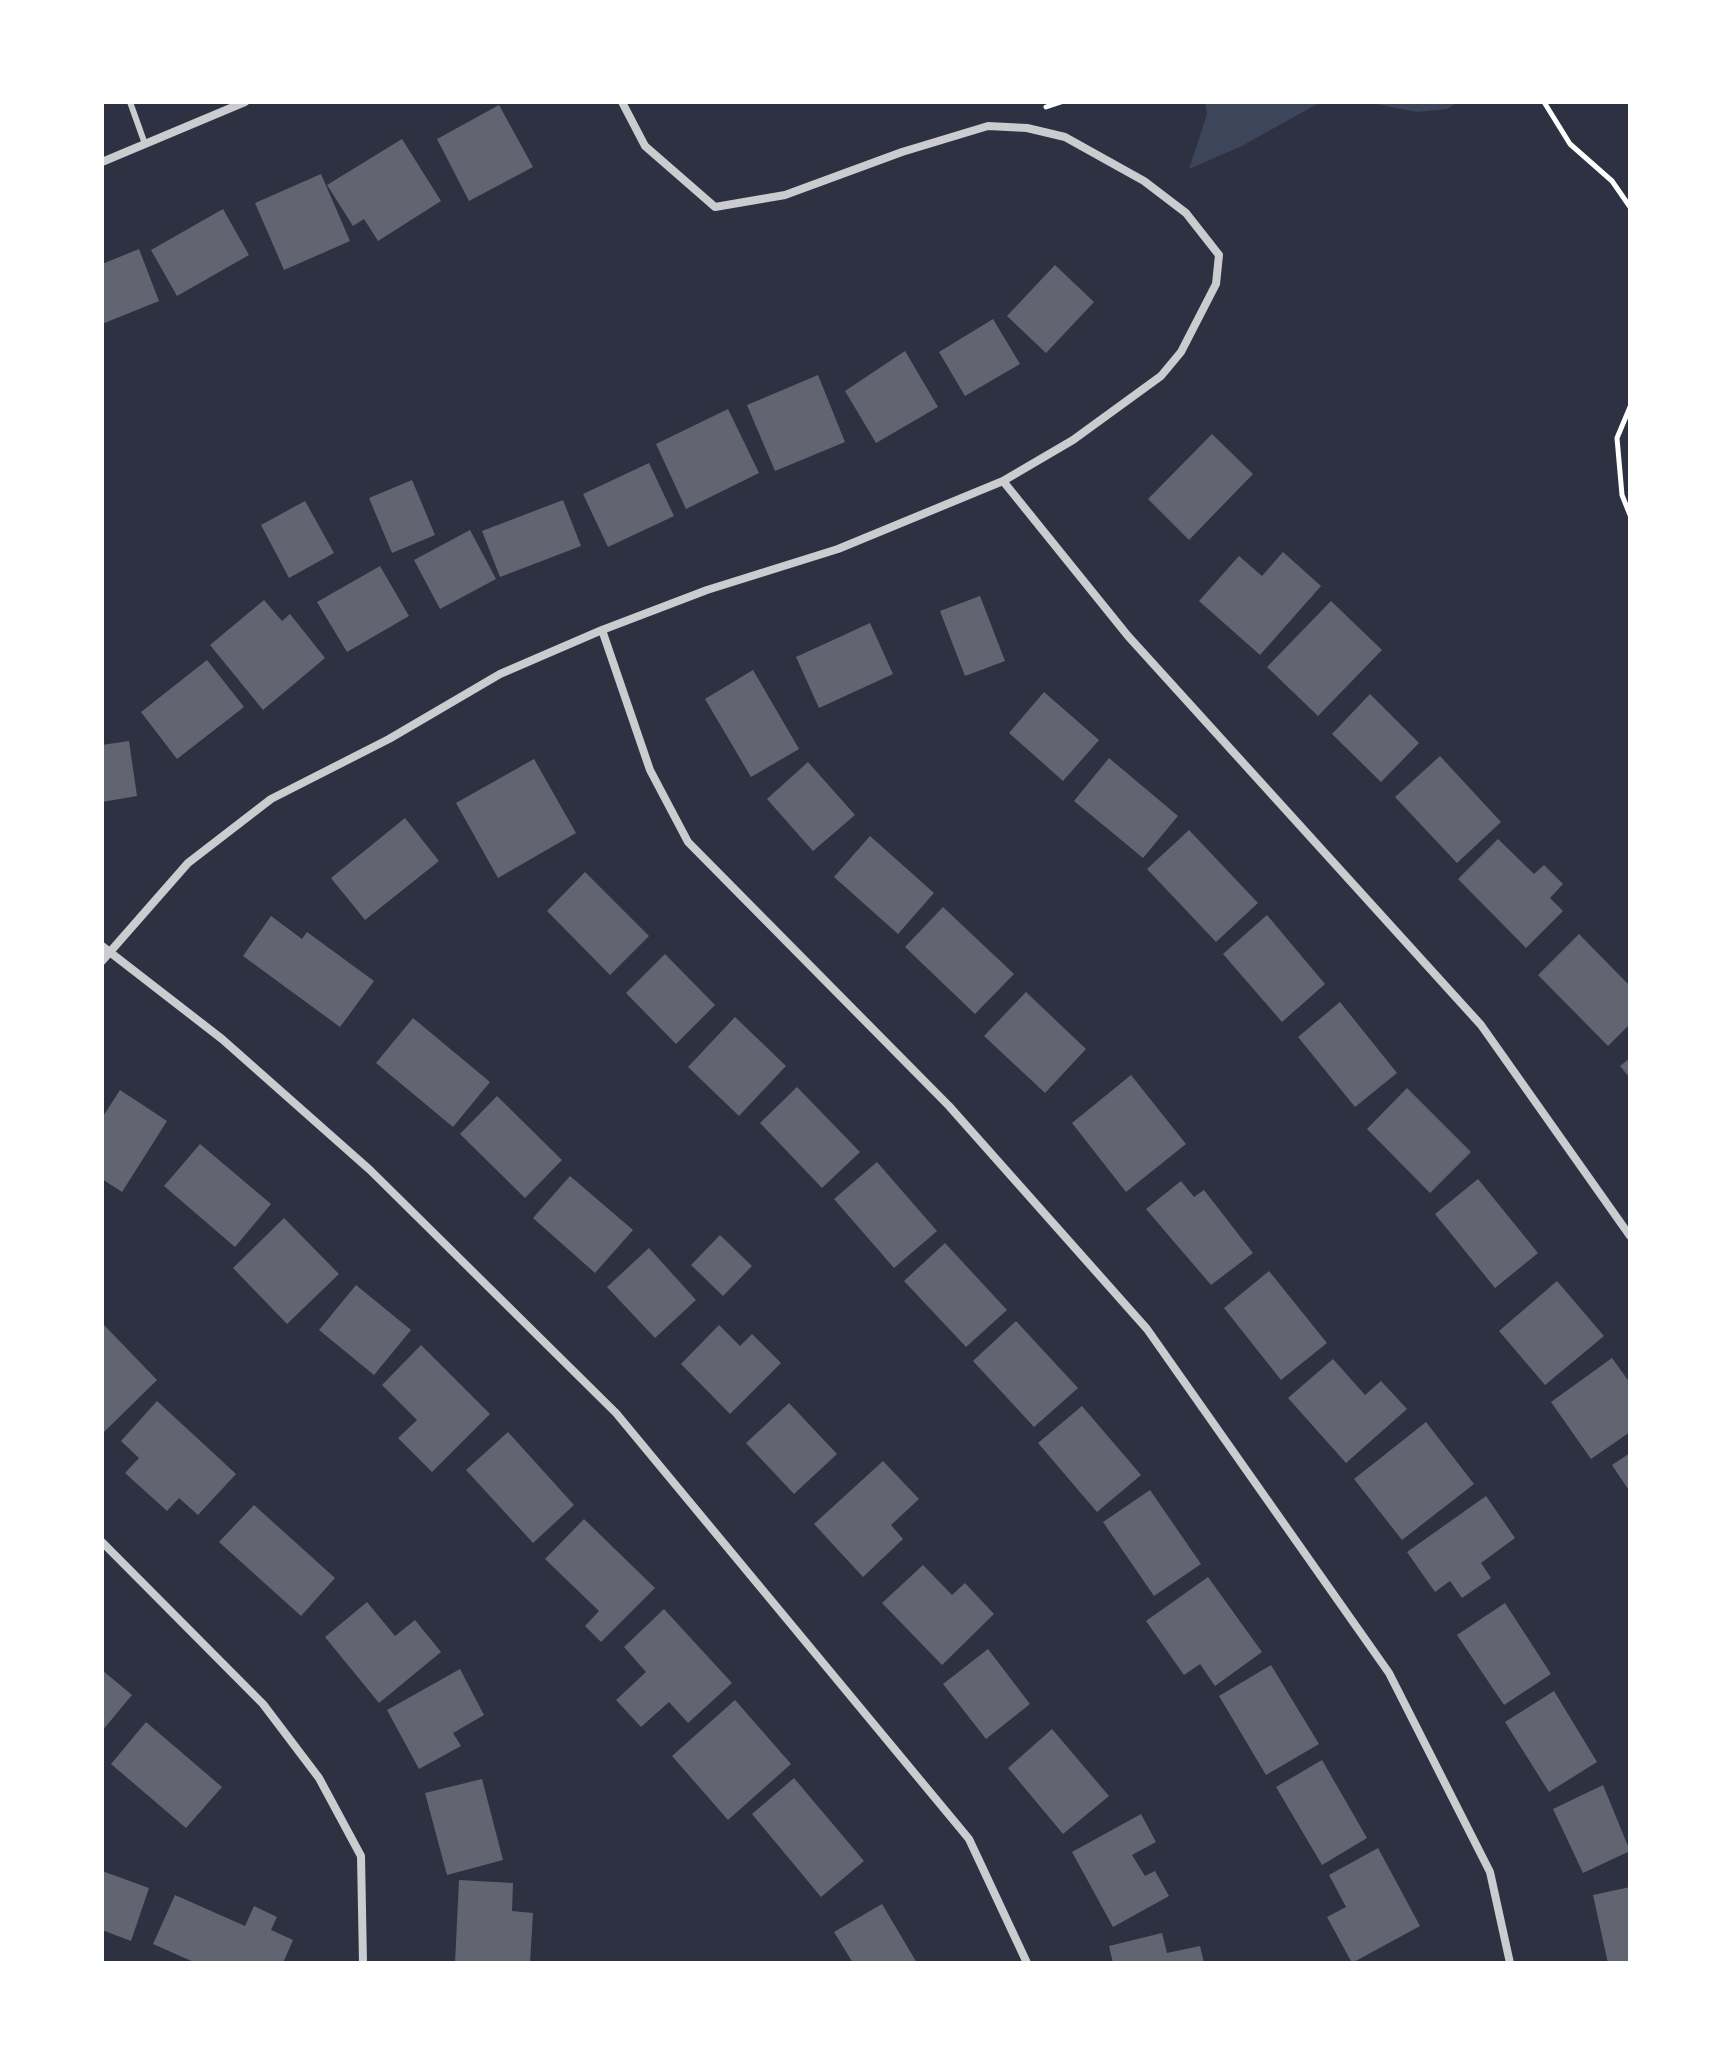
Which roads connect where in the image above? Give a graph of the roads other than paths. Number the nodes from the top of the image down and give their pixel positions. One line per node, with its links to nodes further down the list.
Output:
1 (130, 102): 4 (lane)
2 (245, 102): 4 (street)
3 (622, 102): 6 (street)
4 (145, 144): 5 (street)
5 (102, 162)
6 (1003, 481): 7 (street); 10 (street)
7 (602, 630): 8 (street); 14 (street)
8 (106, 948): 9 (street); 13 (street)
9 (102, 961)
10 (1630, 1236)
11 (102, 1542): 12 (street)
12 (363, 1963)
13 (1027, 1963)
14 (1510, 1963)

